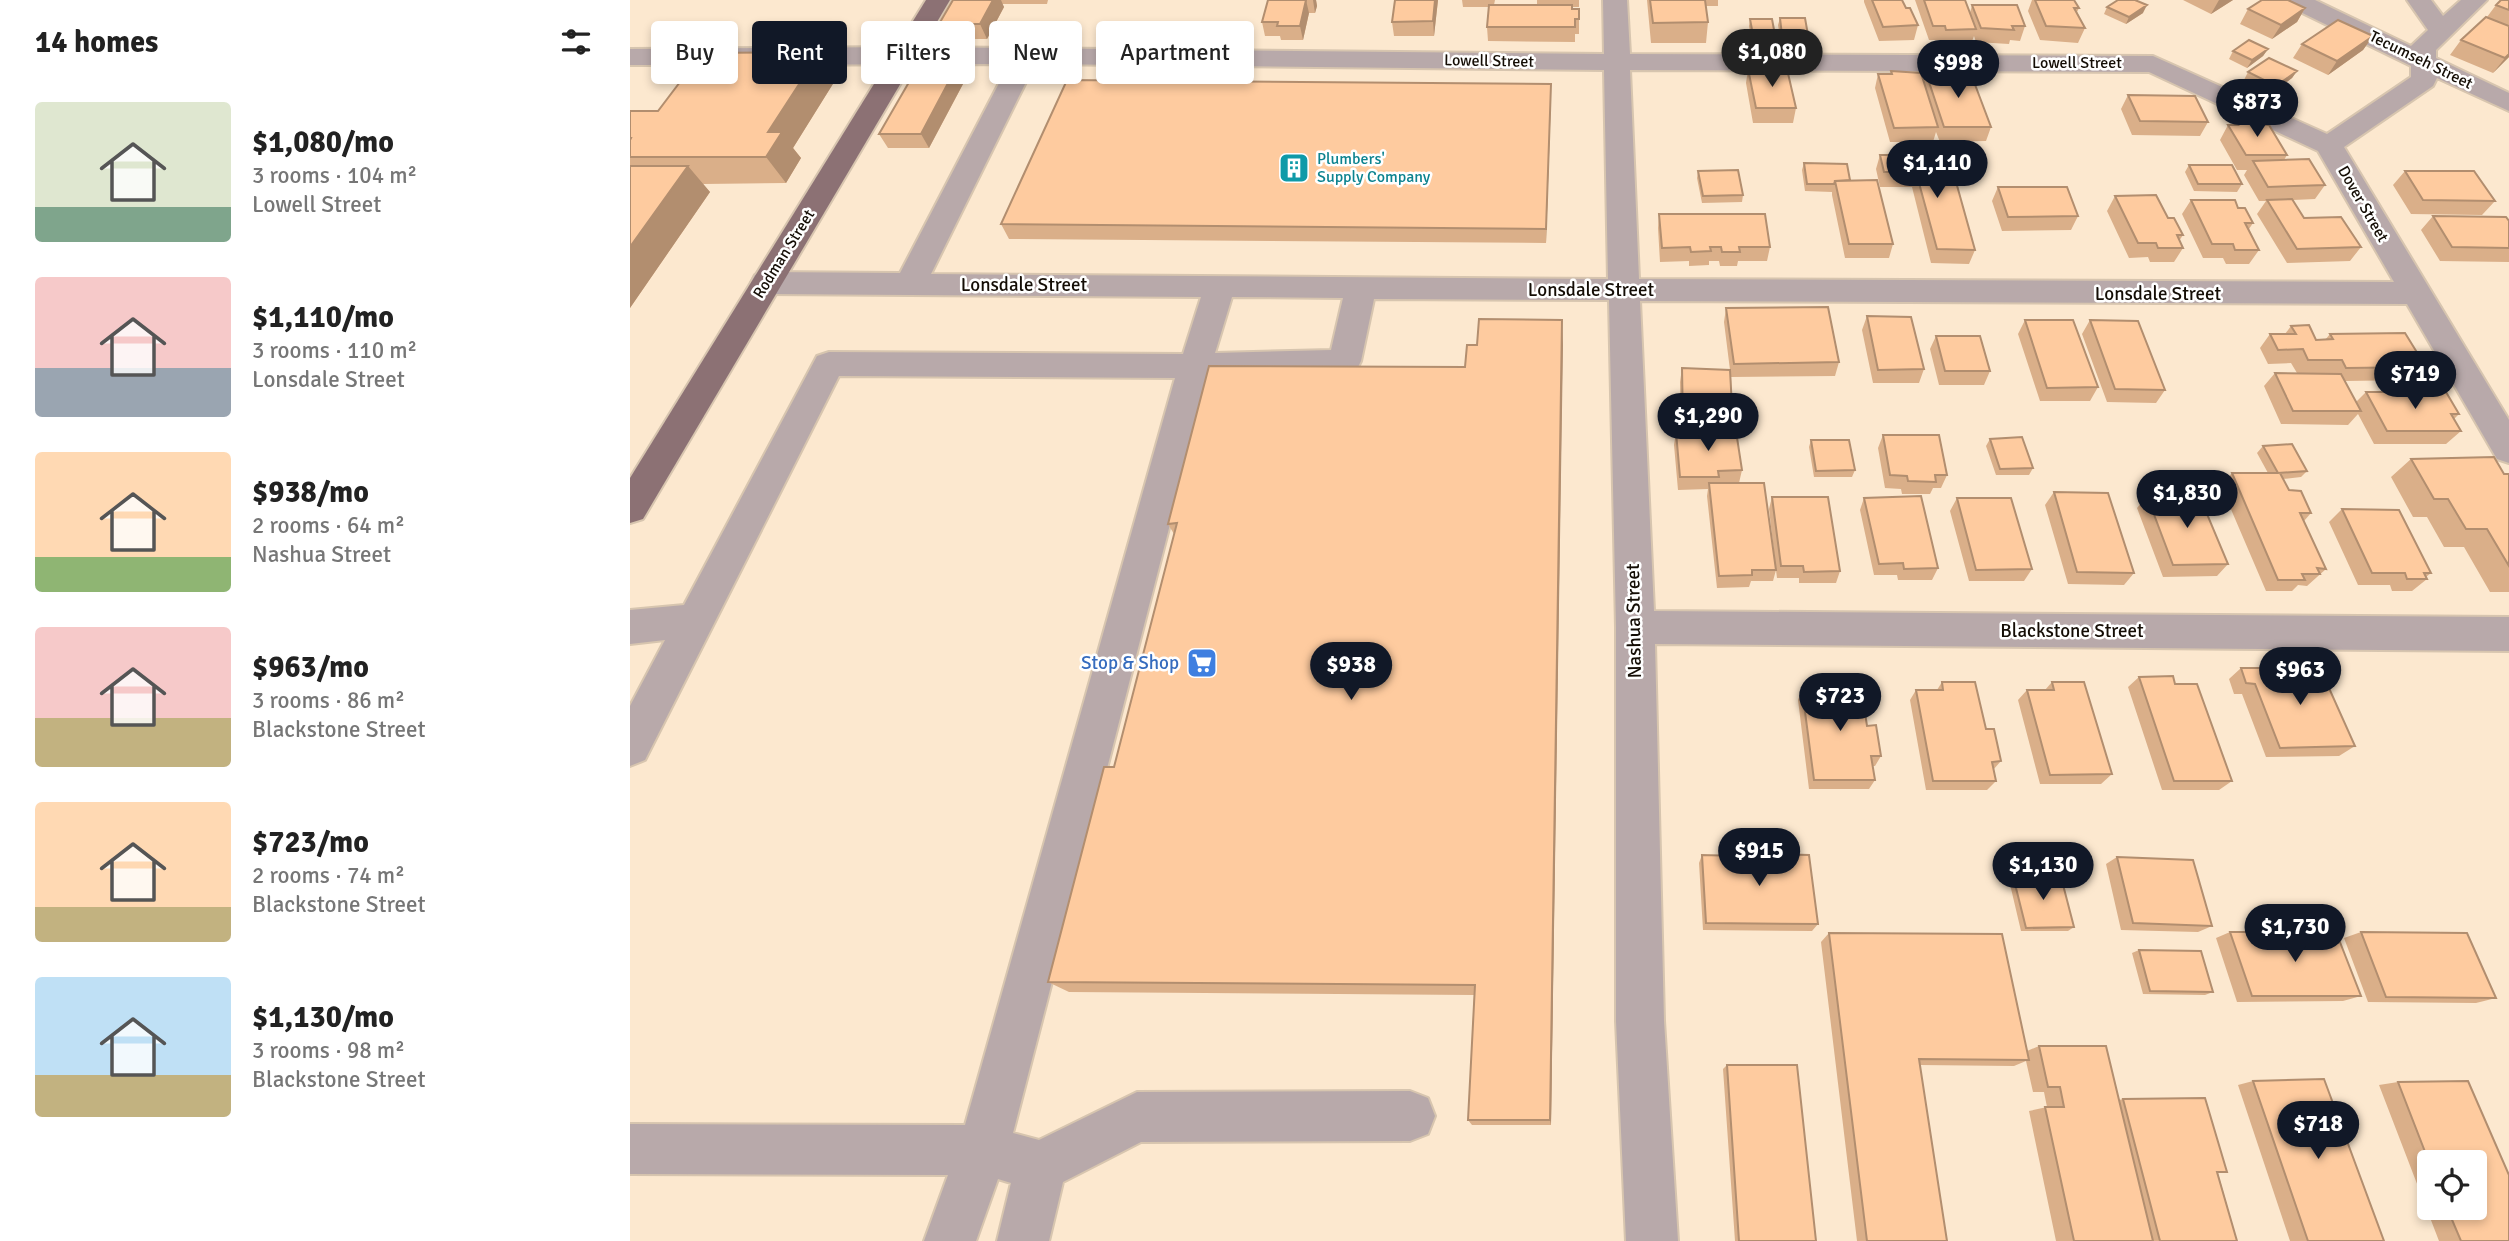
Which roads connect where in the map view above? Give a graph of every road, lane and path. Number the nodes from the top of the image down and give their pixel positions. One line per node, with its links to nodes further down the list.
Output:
1 (938, 0): 6 (main road, Rodman Street)
2 (1615, 0): 11 (street, Nashua Street)
3 (2295, 0): 12 (street, Tecumseh Street)
4 (2419, 0): 7 (street)
5 (2475, 0): 7 (street, Dover Street)
6 (926, 21)
7 (2440, 30): 12 (street, Dover Street)
8 (861, 55): 9 (street, Lowell Street)
9 (630, 57)
10 (1082, 57): 11 (street, Lowell Street)
11 (1617, 62): 16 (street, Lowell Street); 21 (street, Nashua Street)
12 (2425, 63): 15 (street, Tecumseh Street); 16 (street, Dover Street)
13 (888, 84): 17 (main road, Rodman Street)
14 (1012, 84): 18 (street)
15 (2509, 103)
16 (2329, 145): 22 (street, Dover Street)
17 (766, 283): 18 (street, Lonsdale Street); 25 (main road, Rodman Street)
18 (910, 284): 19 (street, Lonsdale Street)
19 (1220, 286): 20 (street, Lonsdale Street); 23 (street)
20 (1361, 288): 21 (street, Lonsdale Street); 23 (street)
21 (1625, 290): 22 (street, Lonsdale Street); 28 (street, Nashua Street)
22 (2416, 293): 24 (street, Dover Street)
23 (1195, 366): 26 (street); 33 (street)
24 (2509, 450)
25 (630, 509)
26 (696, 620): 27 (street); 30 (street)
27 (630, 626)
28 (1635, 627): 29 (street, Blackstone Street); 37 (street, Nashua Street)
29 (2509, 634)
30 (630, 747)
31 (1410, 1116): 34 (street)
32 (630, 1149): 33 (street)
33 (983, 1150): 34 (street); 35 (street)
34 (1041, 1166): 36 (street)
35 (950, 1241)
36 (1023, 1241)
37 (1652, 1241)

